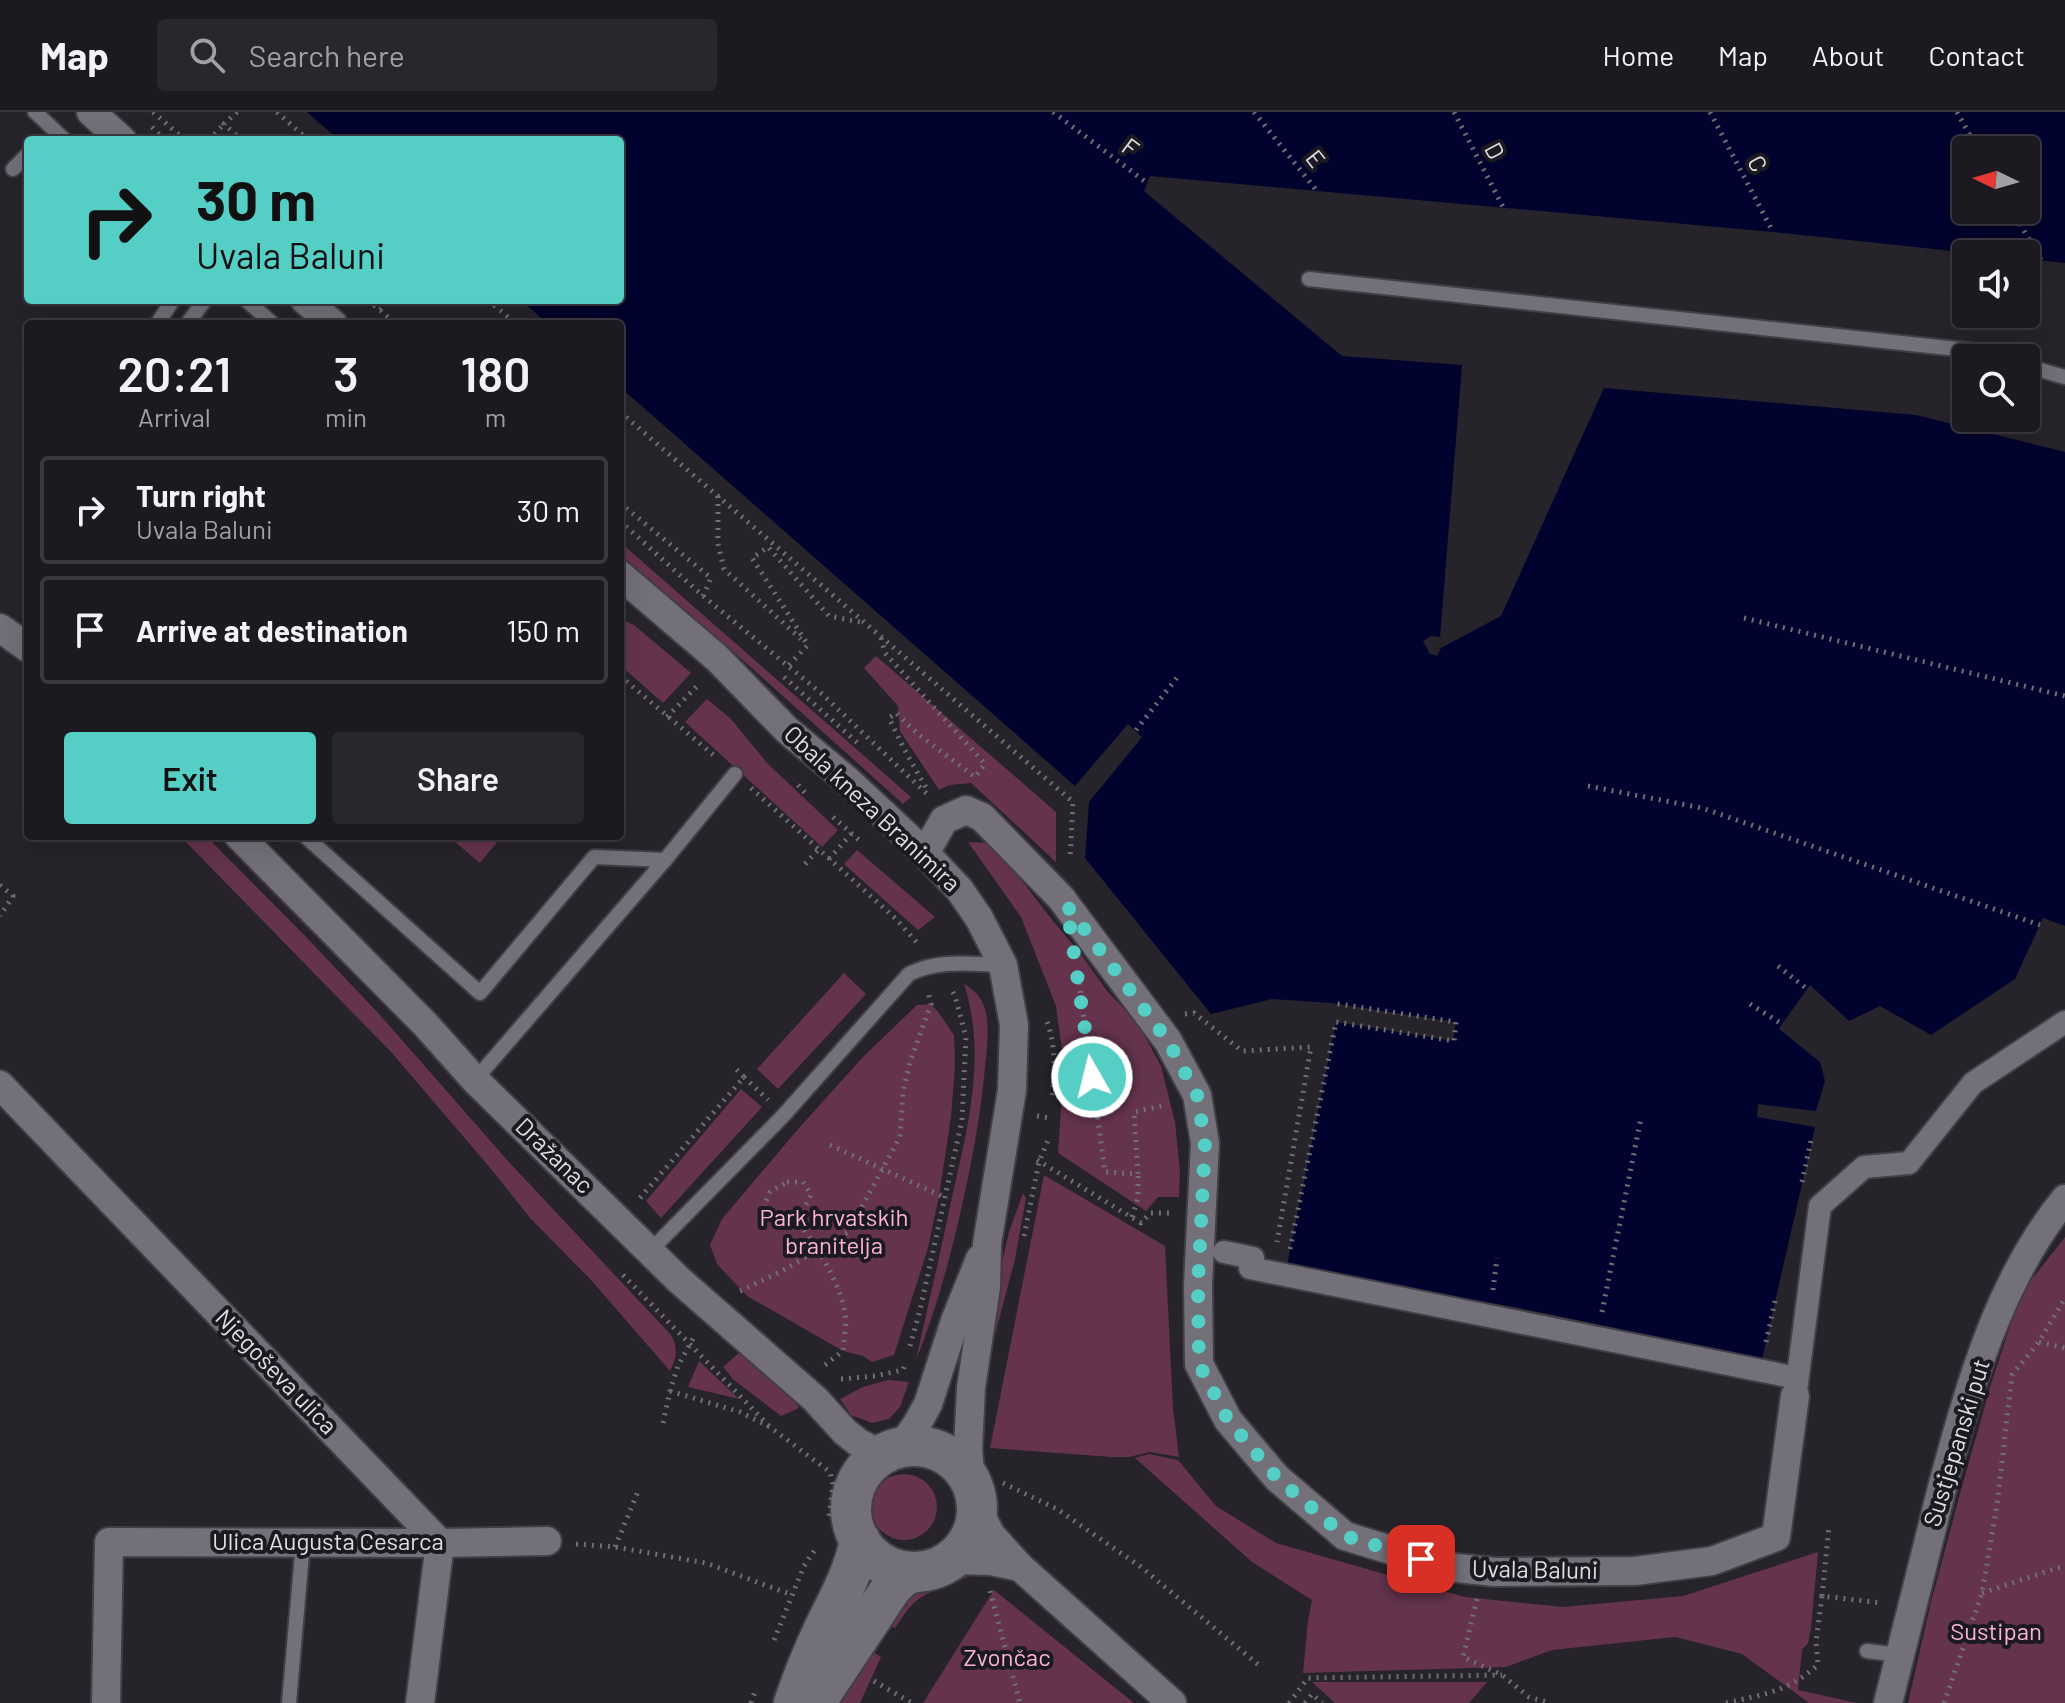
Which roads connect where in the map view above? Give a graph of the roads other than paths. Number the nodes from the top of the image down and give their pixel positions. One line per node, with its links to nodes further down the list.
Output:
1 (35, 112): 3 (lane)
2 (91, 112): 4 (street)
3 (47, 134)
4 (118, 136)
5 (24, 158): 6 (lane)
6 (13, 169)
7 (1309, 279): 12 (lane)
8 (250, 304): 10 (lane)
9 (310, 304): 11 (street)
10 (268, 320)
11 (328, 320)
12 (1952, 348)
13 (2040, 370): 14 (lane)
14 (2065, 377)
15 (624, 578): 17 (street, Obala kneza Branimira)
16 (624, 596): 17 (lane)
17 (652, 603): 23 (street, Obala kneza Branimira)
18 (0, 628): 19 (street)
19 (24, 645)
20 (735, 774): 24 (lane)
21 (243, 840): 27 (street, Dražanac)
22 (309, 840): 24 (lane)
23 (925, 853): 25 (street, Obala kneza Branimira); 32 (street, Uvala Baluni)
24 (665, 860): 27 (lane)
25 (1003, 965): 30 (lane); 31 (street, Obala kneza Branimira)
26 (2065, 1022): 33 (street, Uvala Baluni)
27 (475, 1080): 30 (street, Dražanac)
28 (0, 1085): 39 (street, Njegoševa ulica)
29 (2065, 1199): 44 (street, Sustjepanski put)
30 (659, 1243): 34 (street, Dražanac)
31 (987, 1244): 34 (street, Obala kneza Branimira); 35 (street, Obala kneza Branimira)
32 (1212, 1250): 33 (street); 33 (street, Uvala Baluni)
33 (1796, 1387)
34 (894, 1450): 35 (main road); 36 (main road)
35 (982, 1490): 40 (main road); 41 (street)
36 (844, 1530): 42 (main road); 48 (main road)
37 (547, 1541): 39 (street, Ulica Augusta Cesarca)
38 (303, 1542): 39 (street, Ulica Augusta Cesarca); 45 (street, Ulica Augusta Cesarca); 46 (lane)
39 (440, 1543): 47 (street)
40 (951, 1560): 41 (street); 42 (main road)
41 (1020, 1567): 50 (street)
42 (913, 1572): 49 (main road)
43 (1867, 1651): 44 (lane)
44 (1899, 1655): 51 (street, Sustjepanski put)
45 (106, 1703)
46 (289, 1703)
47 (420, 1703)
48 (794, 1703)
49 (815, 1703)
50 (1172, 1703)
51 (1888, 1703)

